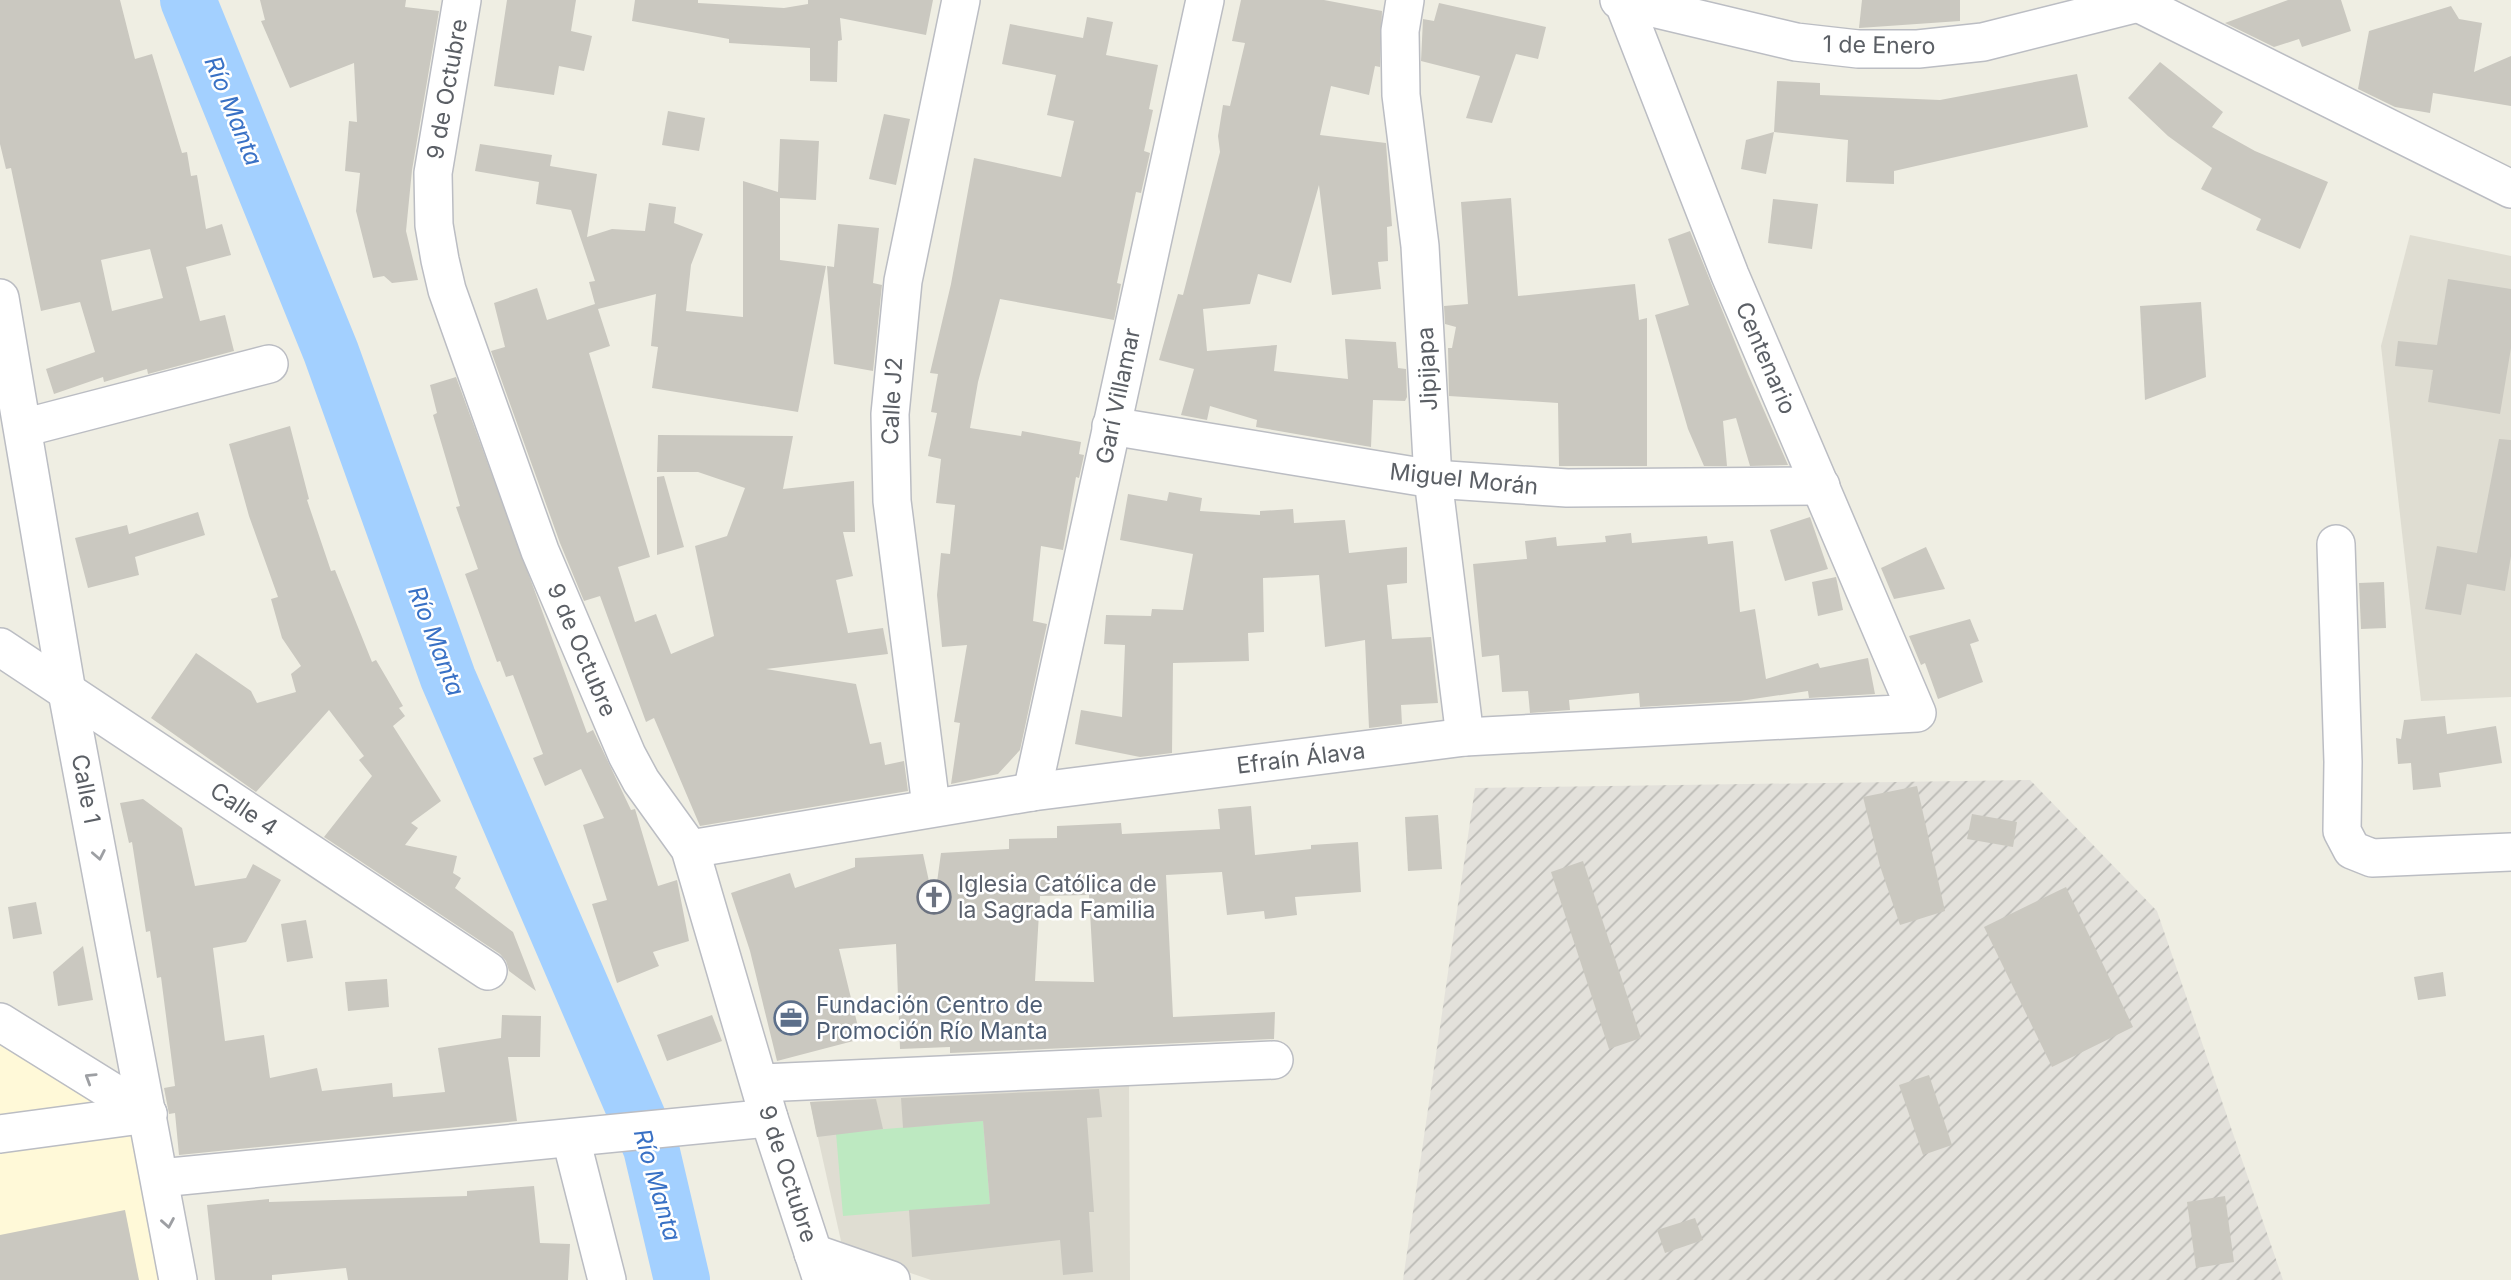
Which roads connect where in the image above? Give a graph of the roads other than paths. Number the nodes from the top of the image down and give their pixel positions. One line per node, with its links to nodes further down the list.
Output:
1 (462, 0): 23 (street, 9 de Octubre)
2 (961, 0): 22 (street, Calle J2)
3 (1205, 0): 12 (street, Garí Villamar)
4 (1405, 0): 14 (street, Jipijapa)
5 (1621, 0): 6 (street, 1 de Enero); 15 (street, Centenario)
6 (2145, 2): 8 (street)
7 (2511, 159): 8 (street)
8 (2477, 173): 9 (street)
9 (2511, 189)
10 (0, 298): 13 (street, Calle 1)
11 (269, 364): 13 (street)
12 (1111, 426): 14 (street, Miguel Morán); 21 (street, Garí Villamar)
13 (23, 428): 18 (street, Calle 1)
14 (1433, 480): 15 (street, Miguel Morán); 20 (street, Jipijapa)
15 (1821, 486): 19 (street, Centenario)
16 (2336, 544): 24 (street)
17 (0, 647): 18 (street, Calle 4)
18 (67, 692): 25 (street, Calle 4); 29 (street, Calle 1, one-way to 29)
19 (1917, 713): 20 (street, Efraín Álava)
20 (1465, 737): 21 (street, Efraín Álava)
21 (1032, 792): 22 (street, Efraín Álava)
22 (930, 807): 23 (street, Efraín Álava)
23 (690, 849): 28 (street, 9 de Octubre)
24 (2511, 852)
25 (488, 971)
26 (0, 1023): 29 (street, one-way to 26)
27 (1274, 1060): 28 (street)
28 (760, 1083): 30 (street, 9 de Octubre)
29 (148, 1114): 31 (street); 33 (street, Calle 1)
30 (769, 1118): 32 (street); 34 (street, 9 de Octubre)
31 (0, 1134)
32 (585, 1138): 33 (street); 36 (street)
33 (160, 1178): 35 (street, Calle 1, one-way to 35)
34 (817, 1267): 37 (street)
35 (178, 1280)
36 (607, 1280)
37 (891, 1280)

